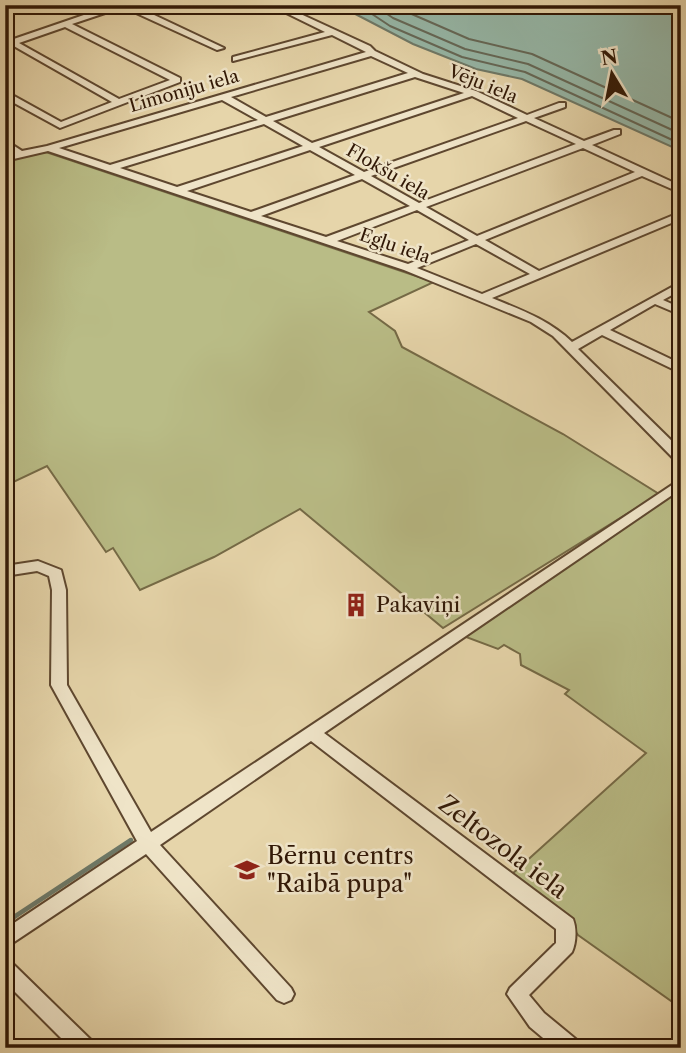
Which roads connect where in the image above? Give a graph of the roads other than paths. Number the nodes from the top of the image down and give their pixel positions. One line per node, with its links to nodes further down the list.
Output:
1 (16, 5): 4 (street)
2 (124, 5): 5 (street); 8 (street)
3 (274, 5): 6 (street, Vēju iela)
4 (5, 9)
5 (65, 24): 7 (street); 15 (street)
6 (332, 32): 9 (street, Vēju iela); 10 (street)
7 (9, 41): 15 (street)
8 (220, 48)
9 (372, 53): 11 (street, Vēju iela); 14 (street, Limoniju iela)
10 (236, 59)
11 (415, 74): 12 (street, Vēju iela); 18 (street)
12 (473, 93): 17 (street, Vēju iela); 22 (street)
13 (5, 94): 15 (street)
14 (222, 96): 18 (street, Flokšu iela); 23 (street, Limoniju iela)
15 (120, 103)
16 (562, 105): 17 (street)
17 (525, 118): 21 (street, Vēju iela); 28 (street)
18 (266, 120): 22 (street, Flokšu iela); 26 (street)
19 (617, 132): 21 (street)
20 (5, 143): 24 (street)
21 (585, 144): 27 (street, Vēju iela); 31 (street)
22 (312, 147): 28 (street, Flokšu iela); 29 (street)
23 (49, 148): 24 (street, Limoniju iela); 26 (street, Egļu iela)
24 (19, 154): 25 (street, Limoniju iela)
25 (5, 158)
26 (111, 168): 29 (street, Egļu iela)
27 (643, 172): 30 (street, Vēju iela); 34 (street)
28 (363, 175): 31 (street, Flokšu iela); 33 (street)
29 (179, 190): 33 (street, Egļu iela)
30 (681, 190)
31 (418, 207): 34 (street, Flokšu iela); 35 (street)
32 (681, 215): 37 (street)
33 (250, 216): 35 (street, Egļu iela)
34 (475, 239): 36 (street); 37 (street, Flokšu iela)
35 (326, 241): 36 (street, Egļu iela)
36 (408, 268): 39 (street, Egļu iela)
37 (538, 275): 39 (street)
38 (681, 285): 40 (street)
39 (483, 298): 43 (street, Egļu iela)
40 (655, 300): 41 (street); 42 (street)
41 (681, 312)
42 (603, 331): 43 (street); 44 (street)
43 (571, 348): 45 (street, Egļu iela)
44 (681, 369)
45 (681, 458)
46 (681, 483): 48 (street)
47 (5, 571): 49 (street)
48 (312, 733): 49 (street); 54 (street, Zeltozola iela)
49 (148, 844): 50 (street); 52 (street)
50 (5, 940)
51 (5, 969): 53 (street)
52 (284, 994)
53 (85, 1048)
54 (571, 1048)

